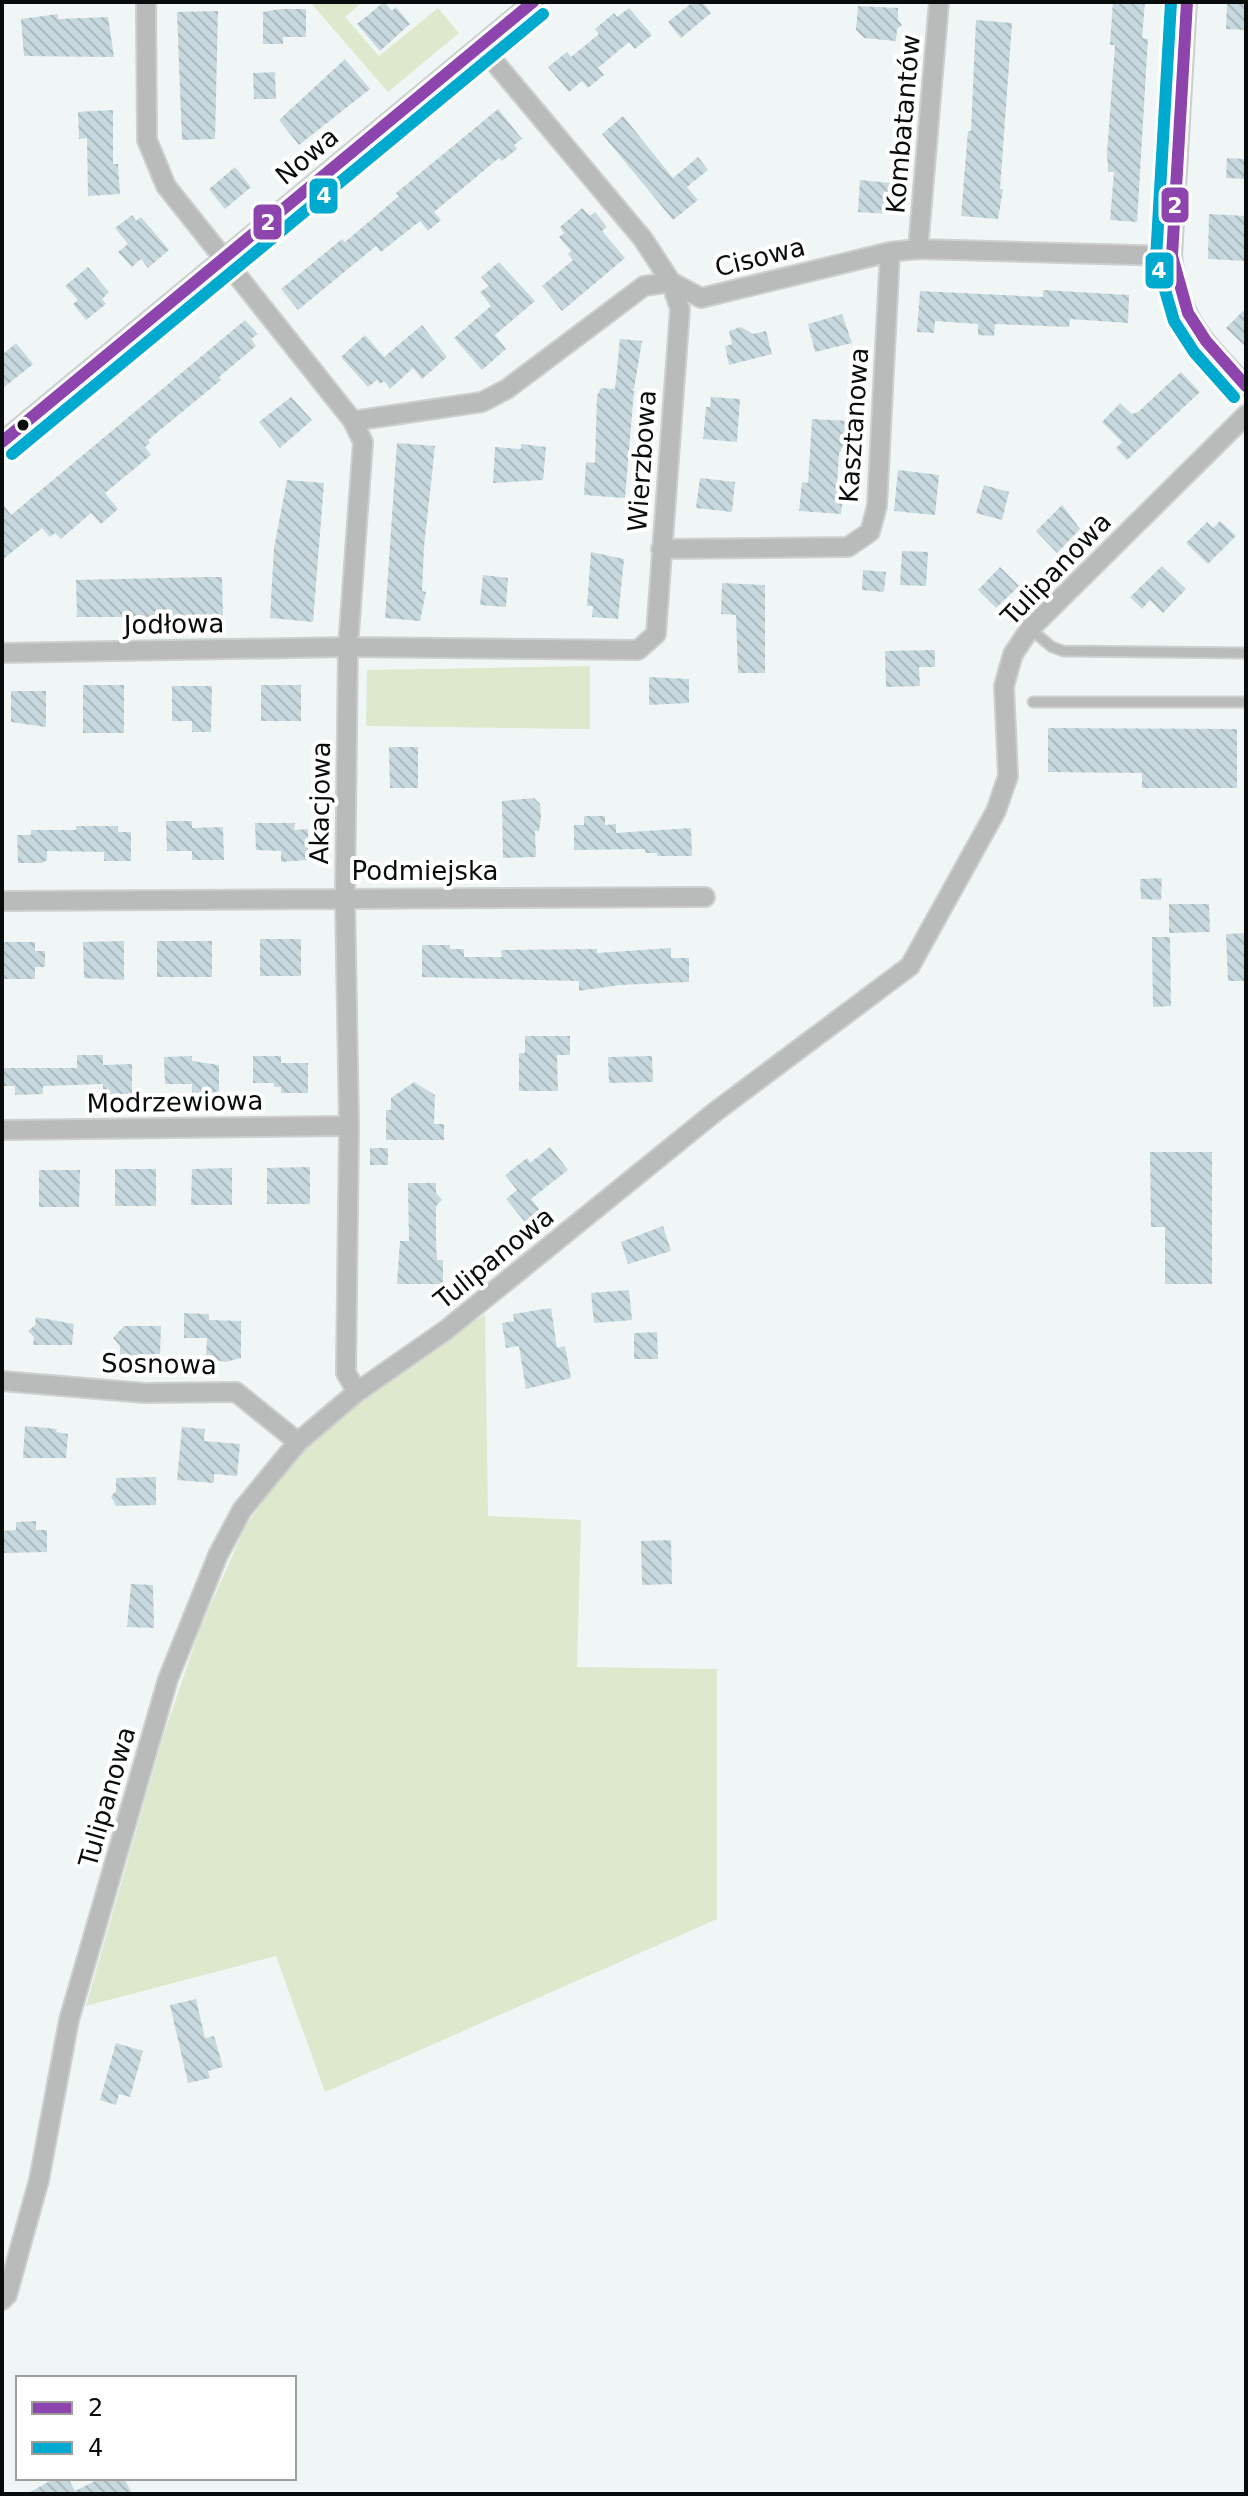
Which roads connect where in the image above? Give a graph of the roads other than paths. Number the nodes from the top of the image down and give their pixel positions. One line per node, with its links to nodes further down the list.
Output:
1 (146, 2): 9 (street, Akacjowa)
2 (533, 2): 5 (street, Nowa)
3 (939, 2): 6 (street, Kombatantów)
4 (1187, 2): 8 (street)
5 (481, 46): 9 (street, Nowa); 10 (street, Wierzbowa)
6 (918, 249): 7 (street, Cisowa); 8 (street, Cisowa)
7 (890, 252): 10 (street, Cisowa); 15 (street, Kasztanowa)
8 (1172, 256): 11 (street)
9 (225, 259): 13 (street, Akacjowa); 14 (street, Nowa)
10 (671, 282): 13 (street); 15 (street, Wierzbowa)
11 (1246, 386)
12 (1246, 415): 16 (street, Tulipanowa)
13 (353, 421): 17 (street, Akacjowa)
14 (2, 442)
15 (661, 549): 17 (street, Wierzbowa)
16 (1030, 629): 19 (lane); 28 (street, Tulipanowa)
17 (348, 647): 18 (street, Jodłowa); 22 (street, Akacjowa)
18 (2, 653)
19 (1246, 653)
20 (1033, 702): 21 (lane)
21 (1246, 702)
22 (345, 897): 23 (street, Podmiejska); 24 (street, Podmiejska); 25 (street, Akacjowa)
23 (705, 897)
24 (2, 901)
25 (349, 1126): 26 (street, Modrzewiowa); 28 (street, Akacjowa)
26 (2, 1130)
27 (2, 1381): 29 (street, Sosnowa)
28 (357, 1392): 29 (street, Tulipanowa)
29 (298, 1442): 30 (street, Tulipanowa)
30 (4, 2298)

